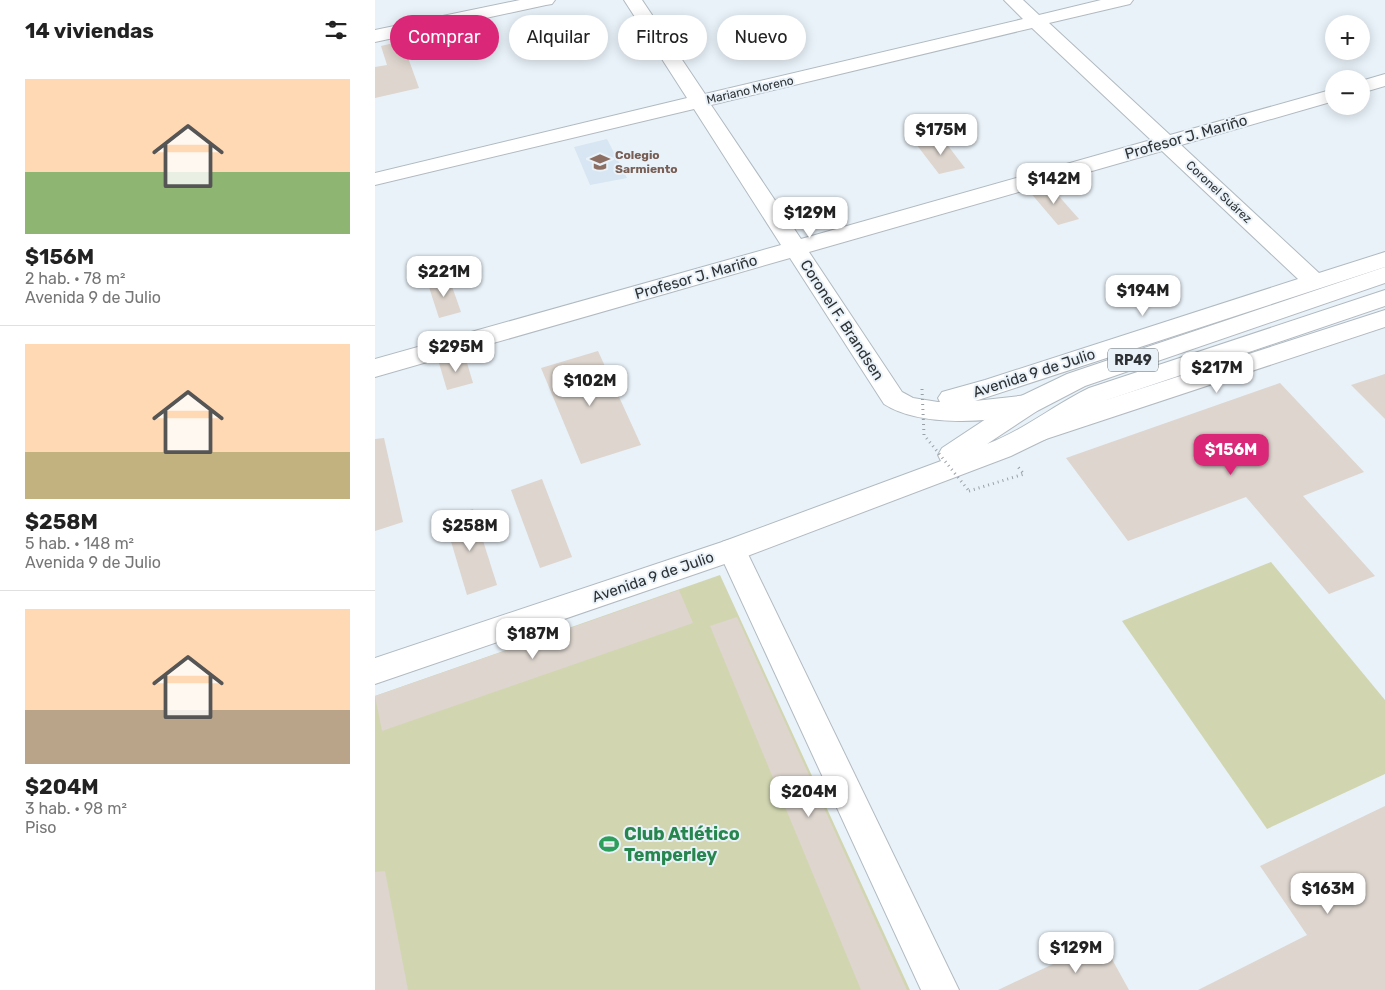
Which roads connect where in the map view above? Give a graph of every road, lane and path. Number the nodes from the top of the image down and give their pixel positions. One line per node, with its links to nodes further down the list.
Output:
1 (546, 0): 6 (street)
2 (633, 0): 10 (street, Coronel F. Brandsen)
3 (1013, 0): 5 (street, Coronel Suárez)
4 (1124, 0): 5 (street, Mariano Moreno)
5 (1036, 22): 10 (street, Mariano Moreno); 11 (street, Coronel Suárez)
6 (375, 36)
7 (1385, 80): 8 (street)
8 (1370, 84)
9 (1325, 97): 11 (street, Profesor J. Mariño)
10 (699, 102): 12 (street, Mariano Moreno); 13 (street, Coronel F. Brandsen)
11 (1166, 142): 13 (street, Profesor J. Mariño); 16 (street, Coronel Suárez)
12 (375, 179)
13 (794, 249): 19 (street, Profesor J. Mariño); 20 (street, Coronel F. Brandsen)
14 (1385, 258): 16 (street, Avenida 9 de Julio)
15 (1385, 275): 21 (street, RP49)
16 (1315, 282): 20 (street, Avenida 9 de Julio)
17 (1385, 298): 22 (street, RP49)
18 (1385, 318): 22 (street)
19 (375, 368)
20 (916, 398): 21 (street, Coronel F. Brandsen); 23 (path, bridge)
21 (1028, 404): 24 (street, RP49)
22 (1037, 432): 24 (street, RP49)
23 (1024, 474)
24 (901, 486): 25 (street, Avenida 9 de Julio / RP49)
25 (732, 550): 26 (street, Avenida 9 de Julio / RP49); 27 (street)
26 (375, 671)
27 (940, 990)

